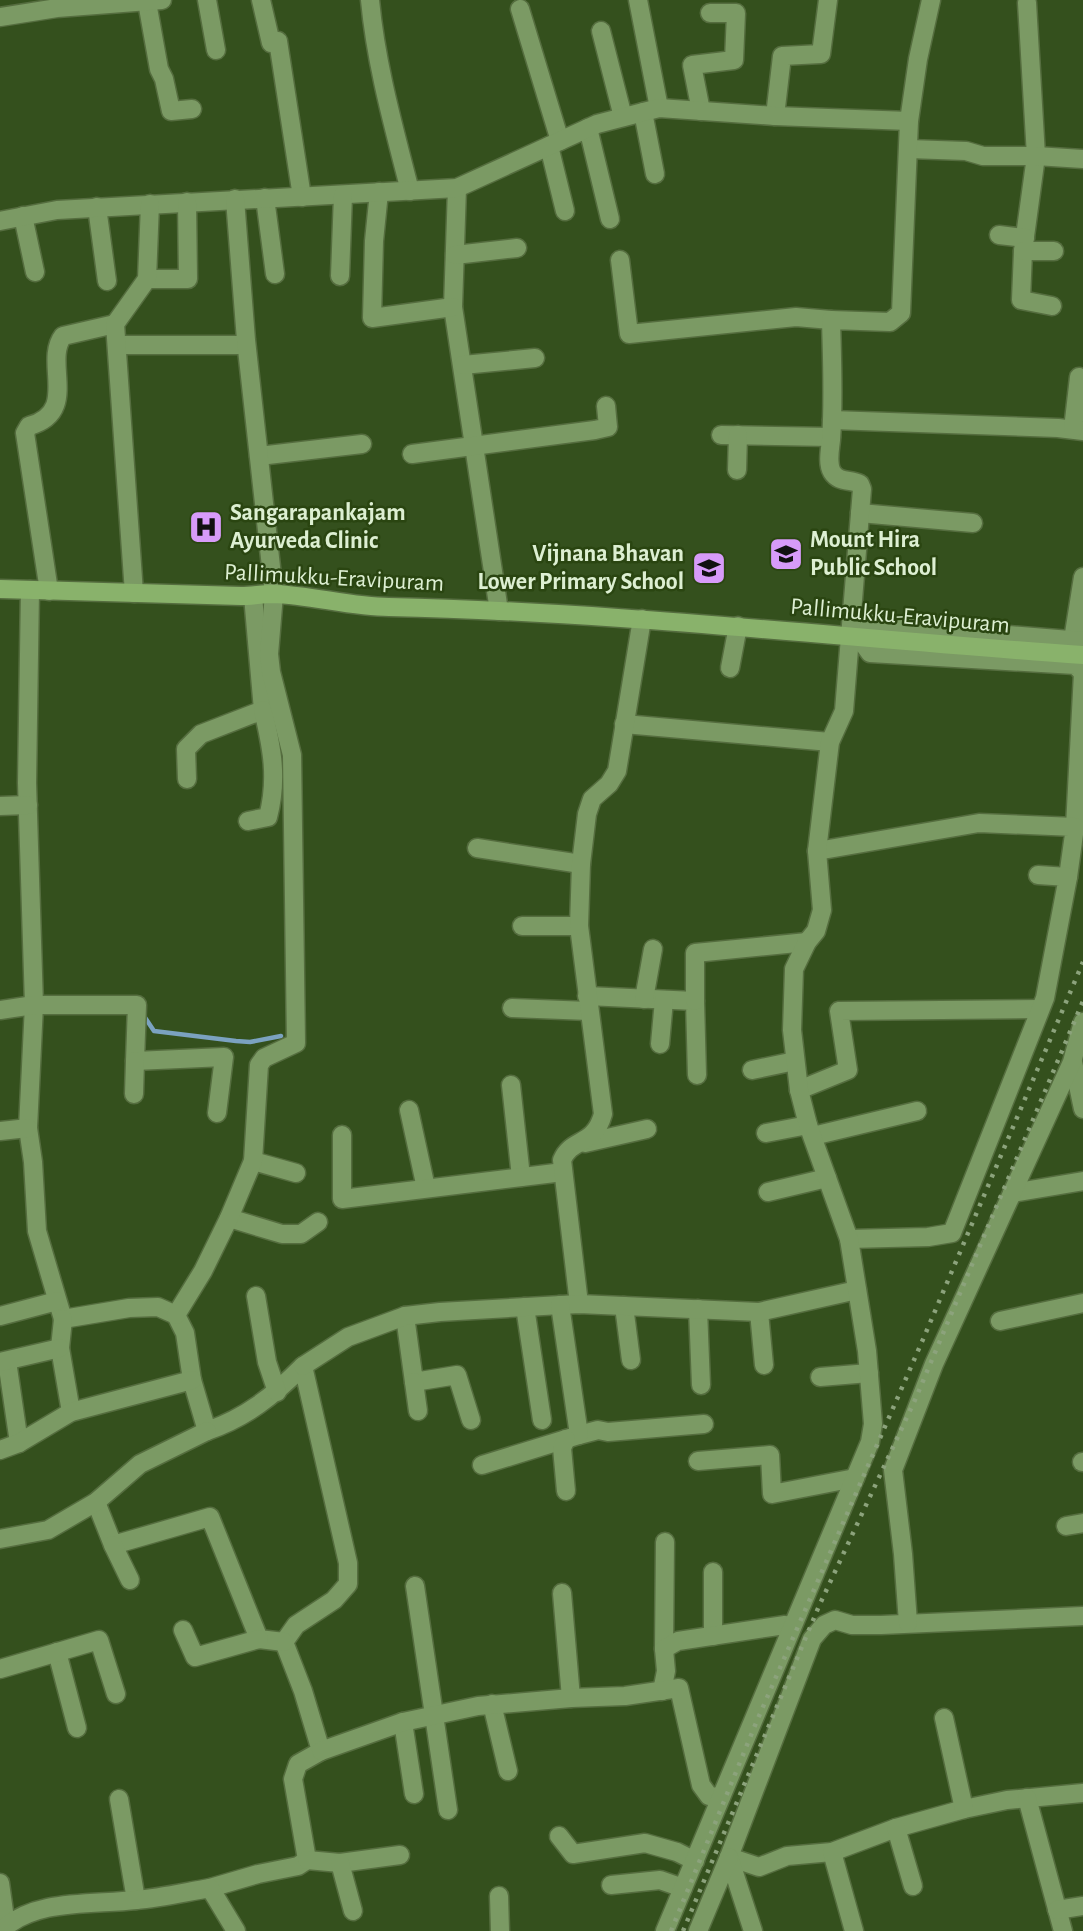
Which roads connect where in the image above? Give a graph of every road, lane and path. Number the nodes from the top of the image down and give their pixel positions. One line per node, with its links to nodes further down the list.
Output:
1 (207, 0): 14 (street)
2 (261, 0): 31 (street)
3 (370, 0): 28 (street)
4 (638, 0): 16 (street)
5 (828, 0): 18 (street)
6 (931, 0): 20 (street)
7 (155, 1): 9 (street); 15 (street)
8 (1027, 2): 24 (street)
9 (85, 3): 12 (street)
10 (520, 9): 22 (street)
11 (710, 13): 17 (street)
12 (0, 17)
13 (601, 31): 19 (street)
14 (216, 50)
15 (192, 109)
16 (651, 110): 17 (street); 19 (street); 26 (street)
17 (701, 111): 18 (street)
18 (775, 116): 20 (street)
19 (623, 117): 21 (street)
20 (909, 121): 23 (street)
21 (588, 128): 22 (street); 39 (street)
22 (554, 143): 27 (street); 37 (street)
23 (909, 149): 24 (street); 54 (street)
24 (1036, 156): 25 (street); 42 (street)
25 (1083, 159)
26 (655, 174)
27 (457, 188): 28 (street); 45 (street)
28 (410, 191): 29 (street)
29 (379, 192): 30 (street); 53 (street)
30 (343, 195): 31 (street); 49 (street)
31 (302, 197): 32 (street)
32 (265, 198): 33 (street); 48 (street)
33 (235, 199): 34 (street); 57 (street)
34 (187, 202): 35 (street); 50 (street)
35 (150, 204): 36 (street); 50 (street)
36 (97, 207): 38 (street); 51 (street)
37 (565, 211)
38 (23, 216): 40 (street); 47 (street)
39 (610, 219)
40 (0, 221)
41 (999, 235): 42 (street)
42 (1024, 244): 44 (street); 52 (street)
43 (517, 248): 45 (street)
44 (1054, 251)
45 (455, 255): 53 (street)
46 (621, 260): 54 (street)
47 (35, 272)
48 (275, 274)
49 (340, 276)
50 (146, 279): 55 (street)
51 (107, 281)
52 (1052, 306)
53 (453, 307): 59 (street)
54 (831, 320): 62 (street)
55 (115, 324): 56 (street); 74 (street)
56 (117, 345): 57 (street); 75 (street)
57 (246, 345): 67 (street)
58 (535, 358): 59 (street)
59 (463, 365): 65 (street)
60 (1079, 377): 63 (street)
61 (606, 406): 65 (street)
62 (832, 429): 63 (street); 68 (street); 69 (street)
63 (1078, 430)
64 (362, 444): 67 (street)
65 (475, 445): 66 (street); 78 (street)
66 (412, 454)
67 (259, 456): 76 (street)
68 (737, 470)
69 (860, 513): 70 (street); 81 (street)
70 (973, 523)
71 (1083, 577): 82 (street)
72 (0, 589): 73 (main road, Pallimukku-Eravipuram)
73 (30, 590): 74 (main road, Pallimukku-Eravipuram); 88 (street)
74 (49, 591): 75 (main road, Pallimukku-Eravipuram)
75 (134, 593): 77 (main road, Pallimukku-Eravipuram)
76 (274, 594): 77 (main road, Pallimukku-Eravipuram); 78 (main road, Pallimukku-Eravipuram); 130 (street)
77 (253, 596): 84 (street)
78 (499, 611): 79 (main road, Pallimukku-Eravipuram)
79 (642, 619): 80 (main road, Pallimukku-Eravipuram); 85 (street)
80 (738, 626): 81 (main road, Pallimukku-Eravipuram); 83 (street)
81 (859, 638): 82 (street); 86 (street); 91 (street)
82 (1080, 645)
83 (730, 668)
84 (264, 710): 87 (street); 90 (street)
85 (624, 724): 86 (street); 94 (street)
86 (830, 742): 93 (street)
87 (187, 779)
88 (28, 805): 89 (street); 105 (street)
89 (0, 806)
90 (248, 821)
91 (1075, 827): 93 (street); 96 (street)
92 (477, 848): 94 (street)
93 (817, 851): 99 (street)
94 (581, 864): 98 (street)
95 (1038, 875): 96 (street)
96 (1068, 877): 107 (street)
97 (522, 926): 98 (street)
98 (579, 926): 104 (street)
99 (807, 942): 103 (street); 112 (street)
100 (653, 949): 101 (street)
101 (644, 999): 102 (street); 104 (street)
102 (664, 1000): 103 (street); 110 (street)
103 (695, 1001): 115 (street)
104 (588, 1004): 106 (street); 129 (street)
105 (34, 1005): 108 (street); 111 (street); 123 (street)
106 (512, 1007)
107 (1040, 1009): 117 (street); 141 (street)
108 (0, 1010)
109 (1082, 1026): 113 (street)
110 (660, 1044)
111 (135, 1061): 118 (street); 122 (street)
112 (794, 1061): 114 (street); 117 (street)
113 (1078, 1061): 119 (street); 138 (street)
114 (752, 1069)
115 (697, 1075)
116 (511, 1085): 133 (street)
117 (799, 1090): 126 (street)
118 (134, 1094)
119 (1083, 1109)
120 (409, 1110): 136 (street)
121 (917, 1111): 126 (street)
122 (217, 1113)
123 (28, 1128): 125 (street); 144 (street)
124 (647, 1129): 129 (street)
125 (0, 1131)
126 (811, 1131): 127 (street); 134 (street)
127 (766, 1133)
128 (342, 1135): 136 (street)
129 (581, 1143): 131 (street)
130 (253, 1161): 132 (street); 139 (street)
131 (563, 1172): 133 (street); 146 (street)
132 (296, 1173)
133 (521, 1177): 136 (street)
134 (827, 1178): 137 (street); 141 (street)
135 (1083, 1181): 138 (street)
136 (426, 1188)
137 (768, 1192)
138 (1012, 1193): 190 (street)
139 (229, 1219): 140 (street); 152 (street)
140 (318, 1222)
141 (849, 1239): 142 (street)
142 (857, 1290): 151 (street); 162 (street)
143 (256, 1296): 167 (street)
144 (57, 1301): 153 (street); 155 (street)
145 (1083, 1303): 156 (street)
146 (579, 1304): 147 (street); 148 (street)
147 (559, 1305): 149 (street); 174 (street)
148 (624, 1306): 150 (street); 158 (street)
149 (525, 1307): 154 (street); 170 (street)
150 (698, 1309): 151 (street); 166 (street)
151 (759, 1312): 160 (street)
152 (176, 1315): 155 (street); 164 (street)
153 (0, 1316)
154 (405, 1316): 161 (street); 165 (street)
155 (63, 1319): 157 (street)
156 (1000, 1321)
157 (60, 1348): 159 (street); 169 (street)
158 (631, 1360)
159 (4, 1362): 175 (street)
160 (764, 1365)
161 (303, 1366): 167 (street); 195 (street)
162 (869, 1373): 163 (street); 179 (street)
163 (820, 1377)
164 (192, 1380): 169 (street); 173 (street)
165 (414, 1382): 168 (street); 171 (street)
166 (701, 1385)
167 (276, 1392): 173 (street)
168 (418, 1411)
169 (71, 1412): 175 (street)
170 (542, 1419)
171 (471, 1420)
172 (704, 1424): 174 (street)
173 (207, 1431): 181 (street)
174 (573, 1437): 178 (street); 180 (street)
175 (19, 1443): 176 (street)
176 (0, 1450)
177 (698, 1461): 179 (street)
178 (482, 1465)
179 (855, 1478): 191 (street)
180 (565, 1491)
181 (96, 1502): 182 (street); 184 (street)
182 (0, 1539)
183 (665, 1542): 196 (street)
184 (113, 1545): 186 (street); 194 (street)
185 (713, 1572): 193 (street)
186 (130, 1580)
187 (415, 1586): 203 (street)
188 (562, 1593): 201 (street)
189 (1083, 1616): 190 (street)
190 (908, 1623): 220 (street)
191 (792, 1627): 193 (street); 211 (street)
192 (183, 1630): 194 (street)
193 (713, 1636): 196 (street)
194 (259, 1639): 195 (street)
195 (285, 1642): 207 (street)
196 (664, 1649): 199 (street)
197 (57, 1652): 198 (street); 200 (street); 206 (street)
198 (0, 1670)
199 (662, 1691): 201 (street); 211 (street)
200 (116, 1694)
201 (571, 1698): 202 (street)
202 (492, 1704): 203 (street); 208 (street)
203 (432, 1716): 205 (street); 215 (street)
204 (944, 1718): 214 (street)
205 (403, 1722): 207 (street); 210 (street)
206 (77, 1728)
207 (321, 1751): 221 (street)
208 (509, 1771)
209 (1083, 1793): 212 (street)
210 (414, 1794)
211 (721, 1797): 222 (street)
212 (1027, 1798): 214 (street); 232 (street)
213 (119, 1799): 230 (street)
214 (964, 1809): 216 (street)
215 (448, 1810)
216 (896, 1828): 218 (street); 226 (street)
217 (559, 1836): 222 (street)
218 (832, 1852): 220 (street); 240 (street)
219 (400, 1855): 223 (street)
220 (729, 1857): 238 (street); 239 (street)
221 (307, 1860): 223 (street); 227 (street)
222 (695, 1861): 228 (street)
223 (340, 1863): 233 (street)
224 (0, 1883): 234 (street)
225 (611, 1885): 228 (street)
226 (913, 1886)
227 (211, 1888): 230 (street); 235 (street)
228 (683, 1888): 237 (street)
229 (499, 1896): 236 (street)
230 (136, 1900): 234 (street)
231 (1083, 1906): 232 (street)
232 (1057, 1910): 241 (street)
233 (353, 1911)
234 (4, 1928)
235 (236, 1931)
236 (500, 1931)
237 (665, 1931)
238 (698, 1931)
239 (753, 1931)
240 (854, 1931)
241 (1063, 1931)

